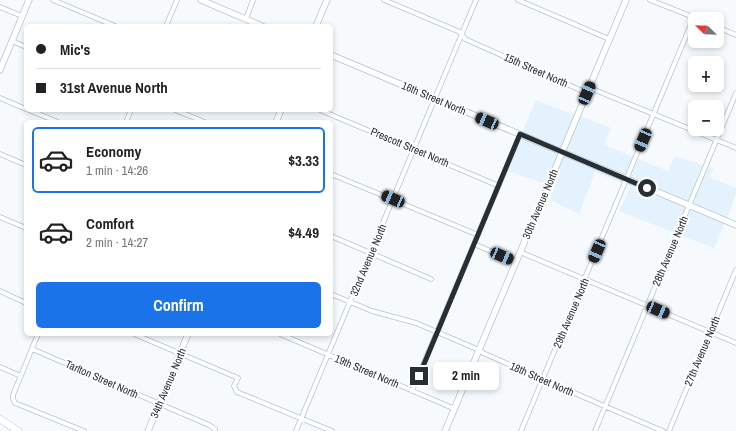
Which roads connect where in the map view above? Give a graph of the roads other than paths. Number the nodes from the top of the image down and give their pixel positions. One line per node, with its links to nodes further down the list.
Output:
1 (29, 0): 14 (street)
2 (53, 0): 16 (street)
3 (177, 0): 17 (street)
4 (201, 0): 15 (street)
5 (254, 0): 15 (street)
6 (327, 0): 19 (street)
7 (384, 0): 21 (street, 15th Street North)
8 (476, 0): 21 (street, 32nd Avenue North)
9 (518, 0): 24 (street)
10 (626, 0): 24 (street, 30th Avenue North)
11 (650, 0): 13 (street)
12 (0, 7): 14 (street)
13 (688, 15)
14 (22, 16): 25 (street)
15 (246, 19): 18 (street)
16 (109, 24)
17 (167, 24)
18 (257, 24)
19 (317, 24)
20 (724, 30): 22 (street)
21 (462, 35): 29 (street, 15th Street North); 32 (street, 32nd Avenue North)
22 (736, 35)
23 (688, 36): 37 (street, 29th Avenue North)
24 (609, 39): 29 (street, 30th Avenue North)
25 (12, 41): 26 (street); 28 (street)
26 (24, 46)
27 (333, 56): 32 (street, 16th Street North)
28 (0, 68)
29 (587, 93): 37 (street, 15th Street North); 44 (street, 30th Avenue North)
30 (736, 93): 41 (street, 28th Avenue North)
31 (0, 98): 33 (street)
32 (435, 99): 40 (street, 16th Street North); 43 (street, 32nd Avenue North)
33 (24, 108)
34 (34, 112): 38 (street)
35 (180, 112): 39 (street)
36 (325, 112): 43 (street, Prescott Street North)
37 (654, 114): 41 (street, 15th Street North); 48 (street, 29th Avenue North)
38 (53, 120)
39 (200, 120)
40 (520, 134): 44 (street, 16th Street North); 49 (street)
41 (716, 140): 42 (street, 15th Street North); 51 (street, 28th Avenue North)
42 (736, 148)
43 (414, 149): 49 (street, Prescott Street North); 50 (street, 32nd Avenue North)
44 (562, 152): 48 (street, 16th Street North); 58 (street, 30th Avenue North)
45 (0, 154): 46 (street)
46 (24, 164)
47 (333, 175): 50 (street)
48 (627, 179): 51 (street, 16th Street North); 63 (street, 29th Avenue North)
49 (499, 186): 55 (street)
50 (393, 199): 55 (street); 59 (street, 32nd Avenue North)
51 (689, 206): 53 (street, 16th Street North); 68 (street, 28th Avenue North)
52 (0, 217): 54 (street)
53 (736, 225)
54 (24, 227)
55 (478, 235): 57 (street)
56 (333, 237): 59 (street)
57 (474, 244): 60 (street); 69 (street)
58 (520, 252): 60 (street, 30th Avenue North); 63 (street)
59 (371, 253): 62 (street); 67 (street, 32nd Avenue North)
60 (516, 262): 77 (street, 30th Avenue North)
61 (736, 270): 70 (street, 27th Avenue North)
62 (431, 279)
63 (585, 280): 68 (street); 82 (street, 29th Avenue North)
64 (0, 292): 66 (street)
65 (333, 295): 67 (street, 18th Street North)
66 (24, 302)
67 (350, 302): 69 (street, 18th Street North); 79 (street, 32nd Avenue North)
68 (647, 306): 70 (street); 85 (street, 28th Avenue North)
69 (437, 332): 77 (street, 18th Street North); 83 (street)
70 (710, 332): 75 (street); 99 (street, 27th Avenue North)
71 (37, 336): 76 (street)
72 (139, 336): 78 (street)
73 (187, 336): 78 (street, 34th Avenue North)
74 (285, 336): 79 (street, 19th Street North)
75 (736, 343)
76 (32, 349): 81 (street); 84 (street, Tarlton Street North)
77 (479, 350): 82 (street, 18th Street North); 86 (street, 30th Avenue North)
78 (180, 353): 84 (street, 34th Avenue North); 87 (street)
79 (328, 354): 83 (street, 19th Street North); 87 (street, 32nd Avenue North)
80 (0, 367): 81 (street)
81 (21, 376): 91 (street)
82 (543, 378): 85 (street, 18th Street North); 96 (street, 29th Avenue North)
83 (412, 391): 86 (street, 19th Street North)
84 (159, 404): 89 (street, Tarlton Street North); 92 (street, 34th Avenue North)
85 (605, 407): 97 (street, 28th Avenue North); 98 (street, 18th Street North)
86 (455, 409): 95 (street, 30th Avenue North)
87 (302, 418): 93 (street, 32nd Avenue North); 94 (street)
88 (0, 419): 90 (highway)
89 (215, 430)
90 (18, 431)
91 (84, 431)
92 (148, 431)
93 (296, 431)
94 (332, 431)
95 (445, 431)
96 (521, 431)
97 (595, 431)
98 (663, 431)
99 (669, 431)

